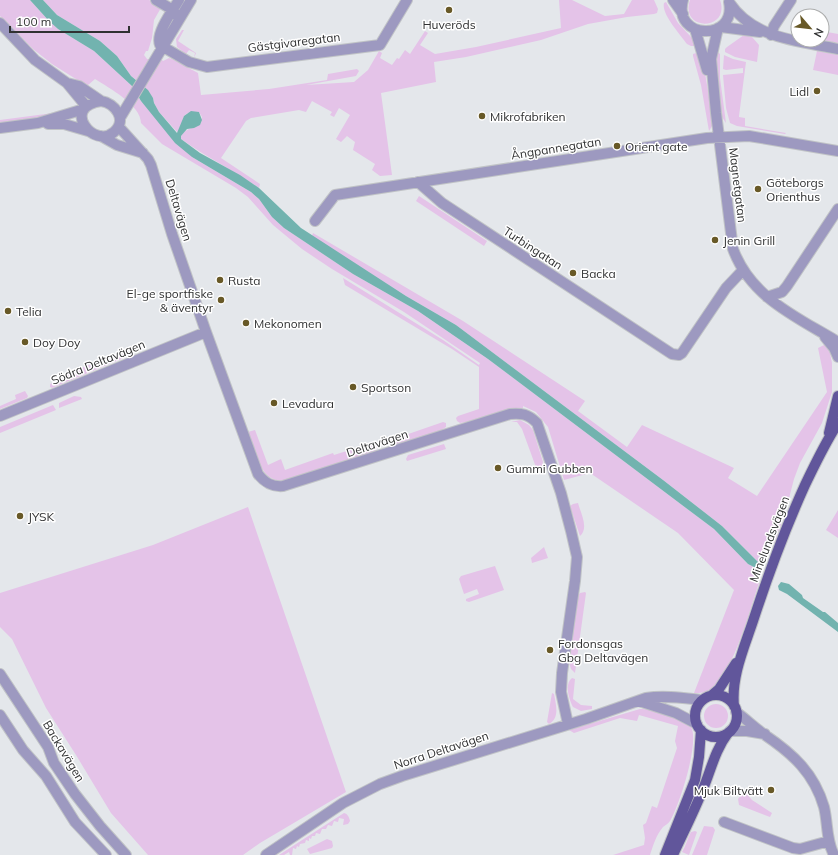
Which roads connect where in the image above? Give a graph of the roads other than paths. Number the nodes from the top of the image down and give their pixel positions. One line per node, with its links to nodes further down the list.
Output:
1 (156, 0): 9 (street)
2 (179, 0): 9 (street)
3 (191, 0): 11 (street)
4 (407, 0): 16 (street, Gästgivaregatan)
5 (673, 0): 10 (street)
6 (683, 0): 10 (street)
7 (791, 0): 15 (street)
8 (729, 1): 13 (street, Magnetgatan); 15 (street)
9 (173, 10): 11 (street); 16 (street)
10 (683, 14): 14 (street)
11 (179, 20): 16 (street)
12 (0, 23): 18 (street)
13 (719, 27): 14 (street); 15 (street); 23 (street, Magnetgatan)
14 (695, 29): 23 (street, Magnetgatan)
15 (767, 34): 17 (street)
16 (162, 47): 19 (street)
17 (838, 49)
18 (67, 83): 20 (street); 22 (street)
19 (132, 97): 21 (street); 24 (street)
20 (100, 101): 21 (street); 22 (street)
21 (111, 105): 24 (street)
22 (85, 107): 25 (street); 27 (street)
23 (716, 113): 29 (street, Magnetgatan)
24 (120, 122): 28 (street); 31 (street, Deltavägen)
25 (38, 123): 26 (street); 27 (street)
26 (0, 128)
27 (88, 131): 28 (street)
28 (101, 136): 31 (street)
29 (719, 137): 30 (street, Ångpannegatan); 32 (street, Ångpannegatan); 35 (street, Magnetgatan)
30 (838, 151)
31 (143, 153): 37 (street, Deltavägen)
32 (418, 182): 34 (street, Ångpannegatan); 35 (street, Turbingatan)
33 (838, 209): 36 (street)
34 (315, 221)
35 (743, 270): 36 (street, Magnetgatan)
36 (767, 297): 38 (street, Magnetgatan)
37 (206, 332): 42 (street, Södra Deltavägen); 52 (street, Deltavägen)
38 (820, 333): 39 (street); 40 (street)
39 (838, 342)
40 (838, 357)
41 (838, 396): 44 (main road, Minelundsvägen)
42 (0, 416)
43 (838, 423): 44 (main road, Minelundsvägen)
44 (828, 438): 45 (main road, Minelundsvägen)
45 (742, 653): 47 (main road, Minelundsvägen); 50 (main road, Minelundsvägen)
46 (0, 674): 59 (street, Backavägen)
47 (712, 695): 48 (main road, Minelundsvägen); 50 (main road)
48 (702, 700): 49 (street, Norra Deltavägen); 53 (main road)
49 (639, 701): 52 (street, Norra Deltavägen); 53 (street)
50 (735, 709): 54 (main road, Minelundsvägen); 55 (street)
51 (0, 714): 58 (street)
52 (568, 724): 60 (street, Norra Deltavägen)
53 (699, 727): 54 (main road); 61 (main road)
54 (729, 732): 55 (street); 62 (main road, Minelundsvägen)
55 (764, 734): 57 (street)
56 (724, 822): 57 (street)
57 (829, 841): 63 (street)
58 (106, 855)
59 (126, 855)
60 (266, 855)
61 (665, 855)
62 (673, 855)
63 (834, 855)

